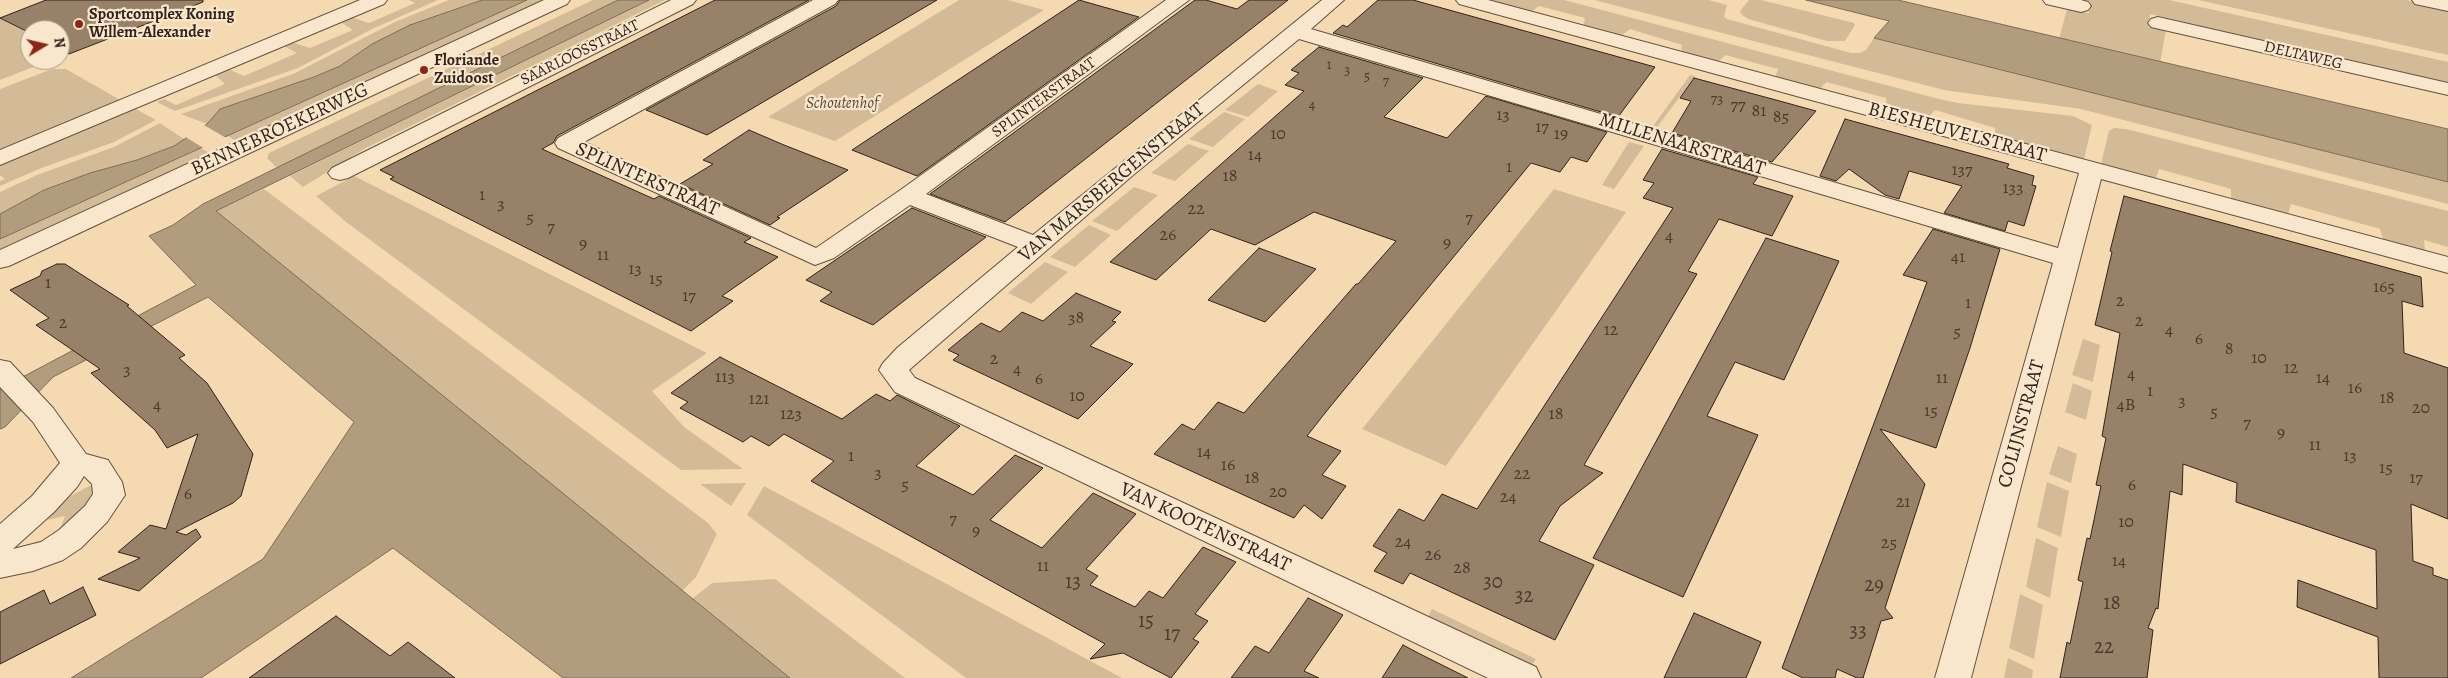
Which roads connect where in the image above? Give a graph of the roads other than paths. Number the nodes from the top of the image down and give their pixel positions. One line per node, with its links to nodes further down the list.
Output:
1 (377, 0): 15 (street)
2 (560, 0): 21 (street, BENNEBROEKERWEG)
3 (686, 0): 17 (street, SAARLOOSSTRAAT)
4 (828, 0): 18 (street, SPLINTERSTRAAT)
5 (1179, 0): 18 (street, SPLINTERSTRAAT)
6 (1334, 0): 13 (street, VAN MARSBERGENSTRAAT)
7 (1466, 0): 16 (street, BIESHEUVELSTRAAT)
8 (2053, 0): 11 (street)
9 (2422, 0): 10 (street)
10 (2448, 5)
11 (2082, 6)
12 (2158, 23): 14 (street, DELTAWEG)
13 (1296, 31): 19 (street, VAN MARSBERGENSTRAAT); 20 (street, MILLENAARSTRAAT)
14 (2448, 89)
15 (0, 158)
16 (2092, 169): 20 (street, COLIJNSTRAAT); 22 (street, BIESHEUVELSTRAAT)
17 (340, 173)
18 (908, 196): 19 (street)
19 (1038, 246): 24 (street, VAN MARSBERGENSTRAAT)
20 (2068, 259): 29 (street, COLIJNSTRAAT)
21 (0, 260)
22 (2448, 265)
23 (1, 370): 25 (street)
24 (893, 370): 28 (street, VAN KOOTENSTRAAT)
25 (76, 464): 26 (street); 27 (street)
26 (0, 542)
27 (0, 565)
28 (1523, 678)
29 (1953, 678)

